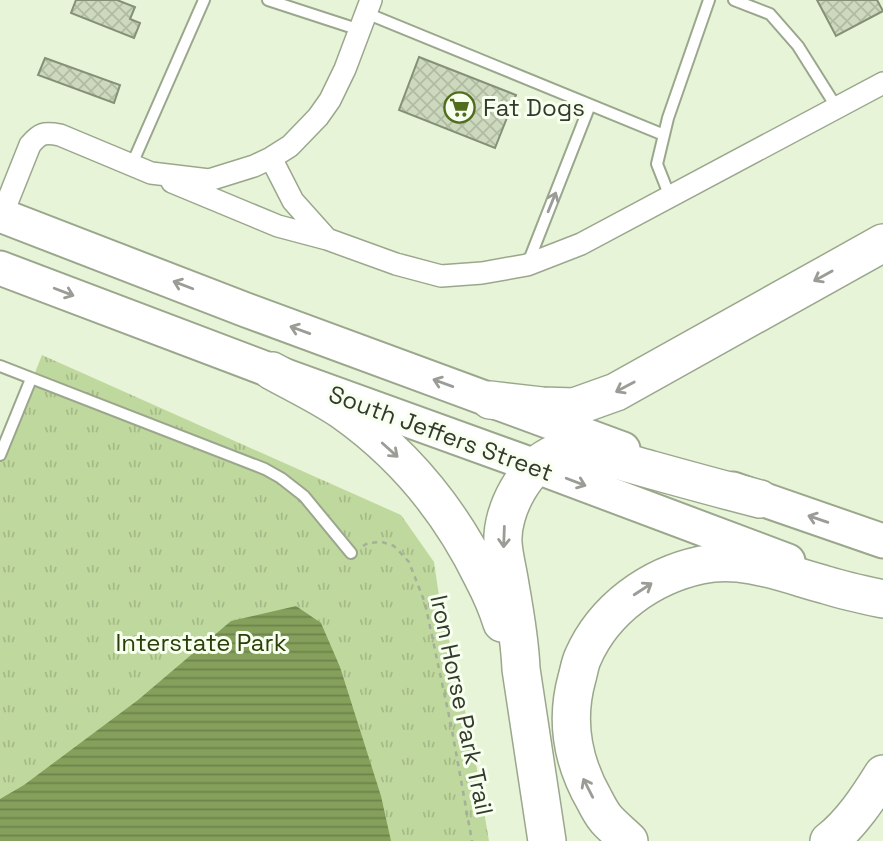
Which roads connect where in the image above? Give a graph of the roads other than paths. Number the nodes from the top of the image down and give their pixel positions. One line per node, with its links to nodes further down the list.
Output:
1 (204, 0): 11 (lane)
2 (268, 0): 5 (lane)
3 (709, 0): 9 (lane)
4 (734, 0): 8 (lane)
5 (366, 14): 7 (lane); 10 (street)
6 (883, 83): 8 (street)
7 (590, 104): 9 (lane); 16 (lane, one-way to 7)
8 (837, 108): 12 (street)
9 (664, 135): 12 (lane)
10 (271, 158): 11 (street); 14 (street)
11 (142, 169): 13 (street); 14 (street)
12 (670, 197): 16 (street)
13 (1, 217): 21 (highway, South Jeffers Street, one-way to 13)
14 (327, 240): 16 (street)
15 (883, 243): 21 (highway, one-way to 21)
16 (527, 265)
17 (0, 268): 19 (highway, South Jeffers Street, one-way to 19)
18 (0, 366): 20 (lane)
19 (272, 371): 23 (highway, South Jeffers Street); 28 (highway, one-way to 28)
20 (31, 379): 22 (lane); 26 (lane)
21 (490, 400): 24 (highway, South Jeffers Street)
22 (0, 455)
23 (535, 466): 24 (highway); 27 (highway, South Jeffers Street, one-way to 27); 28 (highway, one-way to 28)
24 (760, 499): 25 (highway, South Jeffers Street, one-way to 24)
25 (883, 541)
26 (351, 552)
27 (883, 598): 31 (highway, one-way to 27)
28 (521, 669): 30 (highway)
29 (883, 774): 32 (highway)
30 (547, 841)
31 (629, 841)
32 (829, 841)

